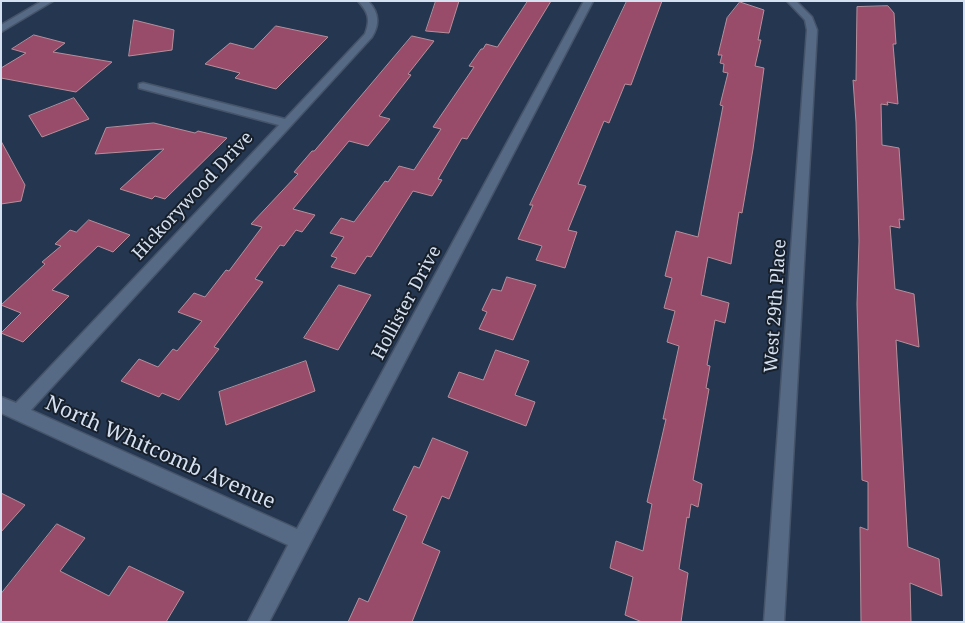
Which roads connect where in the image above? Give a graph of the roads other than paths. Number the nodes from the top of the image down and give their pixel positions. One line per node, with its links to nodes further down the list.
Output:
1 (49, 1): 5 (street)
2 (362, 1): 7 (street, Hickorywood Drive)
3 (589, 1): 10 (street, Hollister Drive)
4 (791, 1): 12 (street, West 29th Place)
5 (1, 29)
6 (143, 86): 7 (street)
7 (287, 123): 9 (street, Hickorywood Drive)
8 (1, 405): 9 (street, North Whitcomb Avenue)
9 (18, 413): 10 (street, North Whitcomb Avenue)
10 (301, 542): 11 (street, Hollister Drive)
11 (258, 622)
12 (774, 622)

